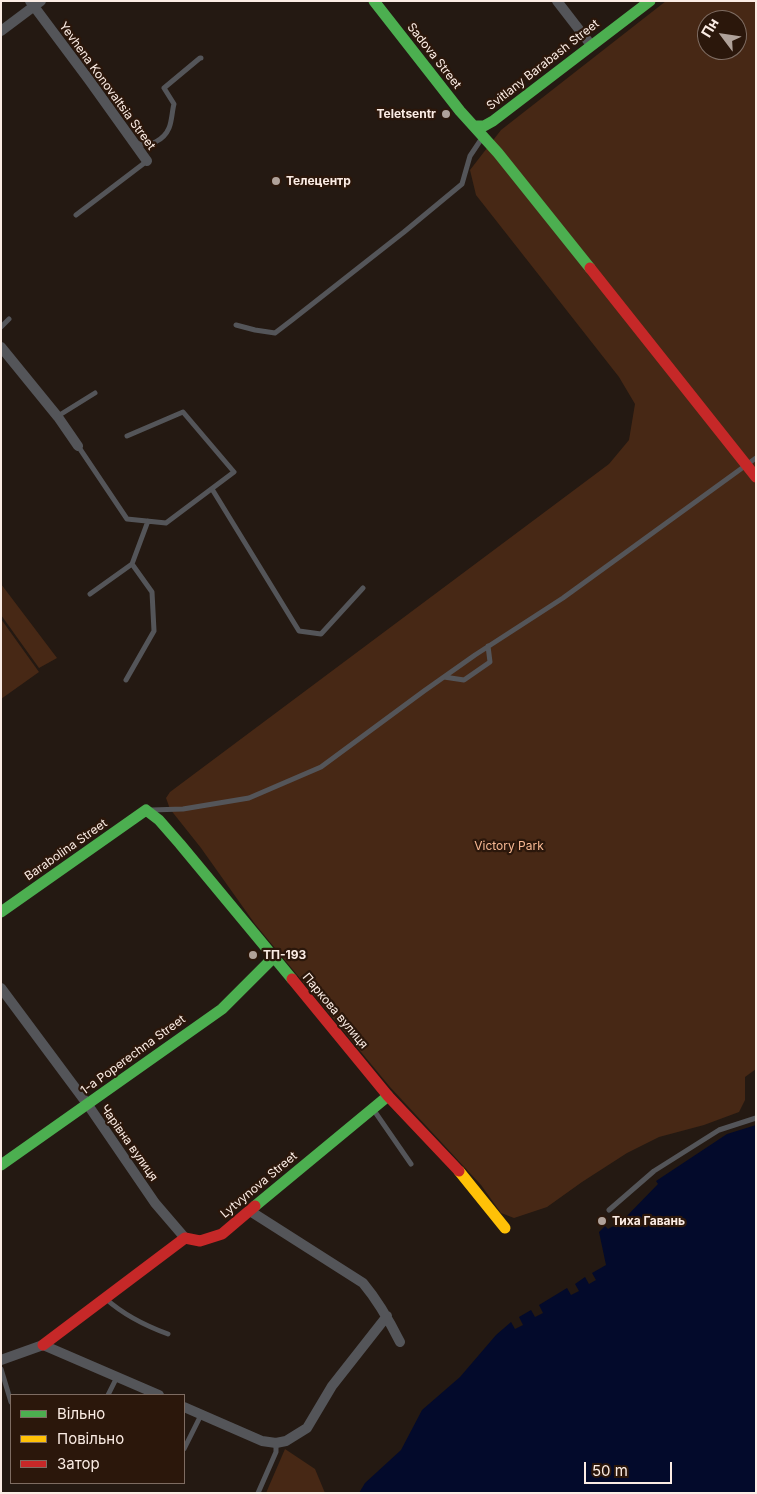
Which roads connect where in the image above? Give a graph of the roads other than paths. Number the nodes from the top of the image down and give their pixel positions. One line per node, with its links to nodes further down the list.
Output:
1 (374, 1): 8 (street, Sadova Street)
2 (557, 1): 6 (street)
3 (650, 1): 6 (street, Svitlany Barabash Street)
4 (35, 3): 5 (street); 10 (street, Yevhena Konovaltsia Street)
5 (1, 31)
6 (591, 45): 8 (street, Svitlany Barabash Street)
7 (201, 58): 10 (lane)
8 (474, 126): 9 (street, Sadova Street)
9 (484, 136): 14 (lane); 21 (street, Sadova Street)
10 (134, 142): 11 (street, Yevhena Konovaltsia Street)
11 (147, 161): 12 (lane)
12 (76, 215)
13 (9, 319): 15 (lane)
14 (236, 324)
15 (1, 326)
16 (1, 347): 18 (street)
17 (95, 393): 18 (lane)
18 (58, 417): 20 (street)
19 (127, 436): 23 (lane)
20 (78, 446): 24 (lane)
21 (751, 462): 22 (street, Sadova Street); 28 (lane)
22 (756, 477)
23 (212, 489): 24 (lane); 26 (lane)
24 (148, 521): 25 (lane)
25 (132, 564): 27 (lane); 30 (lane)
26 (363, 588)
27 (90, 594)
28 (488, 646): 29 (lane); 29 (lane)
29 (444, 677): 31 (lane)
30 (126, 680)
31 (146, 810): 32 (street, Barabolina Street); 33 (street, Паркова вулиця)
32 (1, 912)
33 (273, 958): 35 (street, Паркова вулиця); 36 (street, 1-a Poperechna Street)
34 (1, 988): 36 (street, Чарівна вулиця)
35 (388, 1096): 37 (street, Lytvynova Street); 43 (street, Паркова вулиця)
36 (88, 1105): 40 (street, 1-a Poperechna Street); 44 (street, Чарівна вулиця)
37 (373, 1109): 39 (lane); 42 (street, Lytvynova Street)
38 (756, 1118): 41 (lane)
39 (411, 1164)
40 (1, 1165)
41 (609, 1210)
42 (250, 1211): 44 (street, Lytvynova Street); 46 (street)
43 (505, 1228)
44 (185, 1238): 45 (street)
45 (105, 1299): 47 (lane); 49 (street)
46 (388, 1316): 48 (street); 58 (street)
47 (168, 1334)
48 (400, 1342)
49 (43, 1345): 50 (street); 52 (street)
50 (1, 1360)
51 (1, 1369): 55 (lane)
52 (117, 1377): 53 (lane); 54 (street)
53 (108, 1394)
54 (156, 1394)
55 (10, 1399)
56 (185, 1407): 57 (street)
57 (202, 1414): 58 (street); 59 (lane)
58 (276, 1443): 60 (lane)
59 (185, 1447)
60 (258, 1493)

